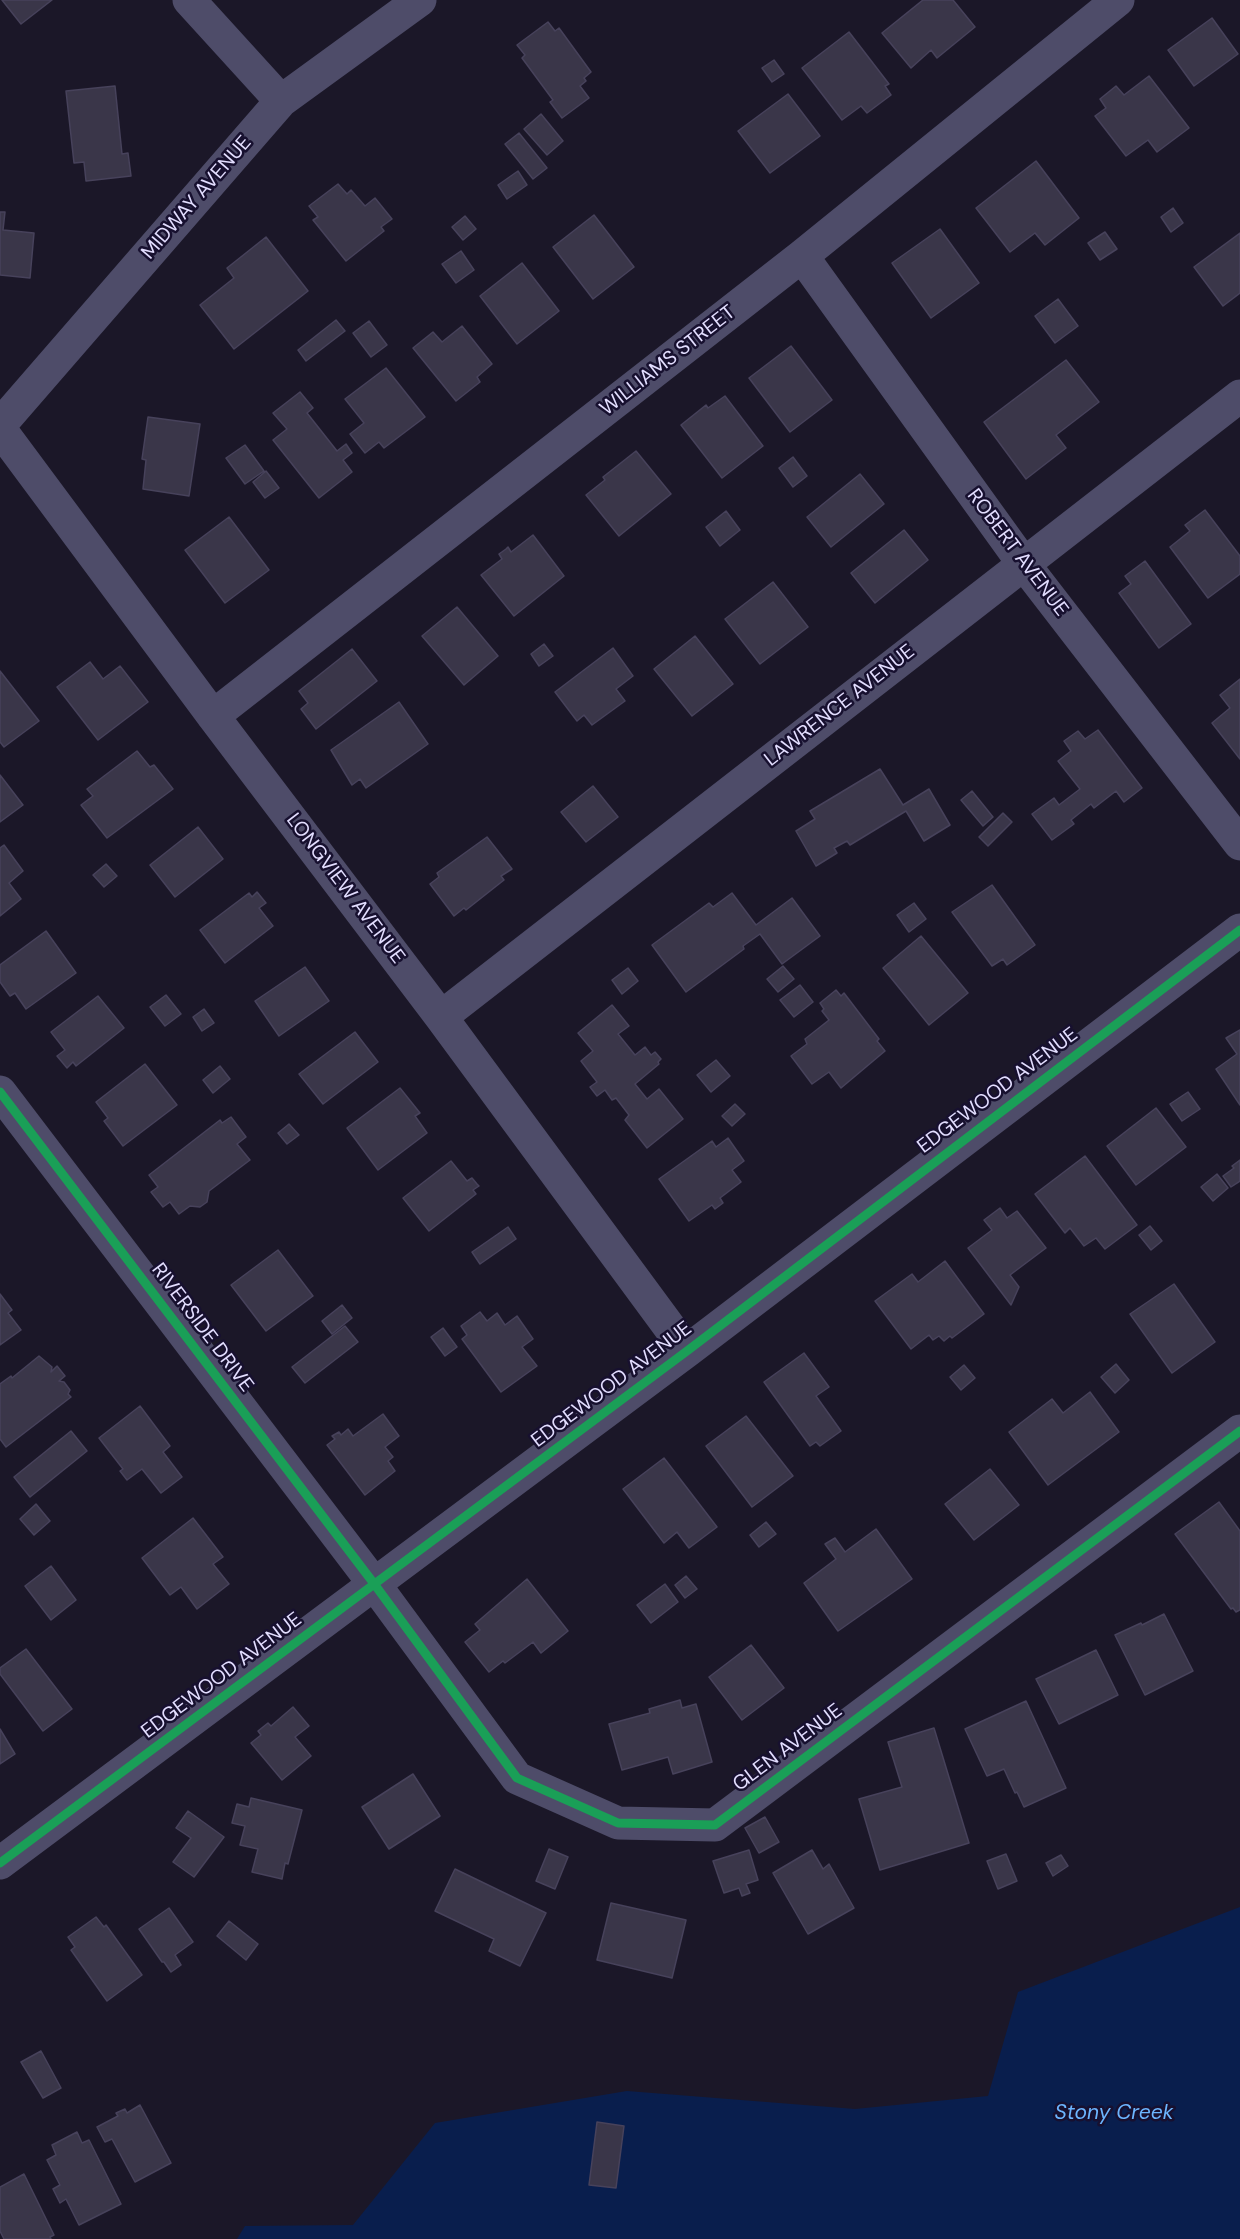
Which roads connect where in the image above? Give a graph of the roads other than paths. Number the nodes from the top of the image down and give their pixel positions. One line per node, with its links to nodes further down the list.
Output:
1 (189, 0): 4 (street)
2 (420, 0): 4 (street, MIDWAY AVENUE)
3 (1118, 0): 5 (street, WILLIAMS STREET)
4 (281, 101): 7 (street, MIDWAY AVENUE)
5 (802, 256): 8 (street, ROBERT AVENUE); 9 (street, WILLIAMS STREET)
6 (1240, 396): 8 (street, LAWRENCE AVENUE)
7 (0, 427): 9 (street, LONGVIEW AVENUE)
8 (1023, 563): 10 (street, ROBERT AVENUE); 12 (street, LAWRENCE AVENUE)
9 (213, 716): 12 (street, LONGVIEW AVENUE)
10 (1240, 844)
11 (1240, 930): 14 (street, EDGEWOOD AVENUE)
12 (441, 1017): 14 (street, LONGVIEW AVENUE)
13 (0, 1092): 16 (street, RIVERSIDE DRIVE)
14 (687, 1351): 16 (street, EDGEWOOD AVENUE)
15 (1240, 1431): 16 (street, GLEN AVENUE)
16 (375, 1585): 17 (street, EDGEWOOD AVENUE)
17 (1, 1861)

